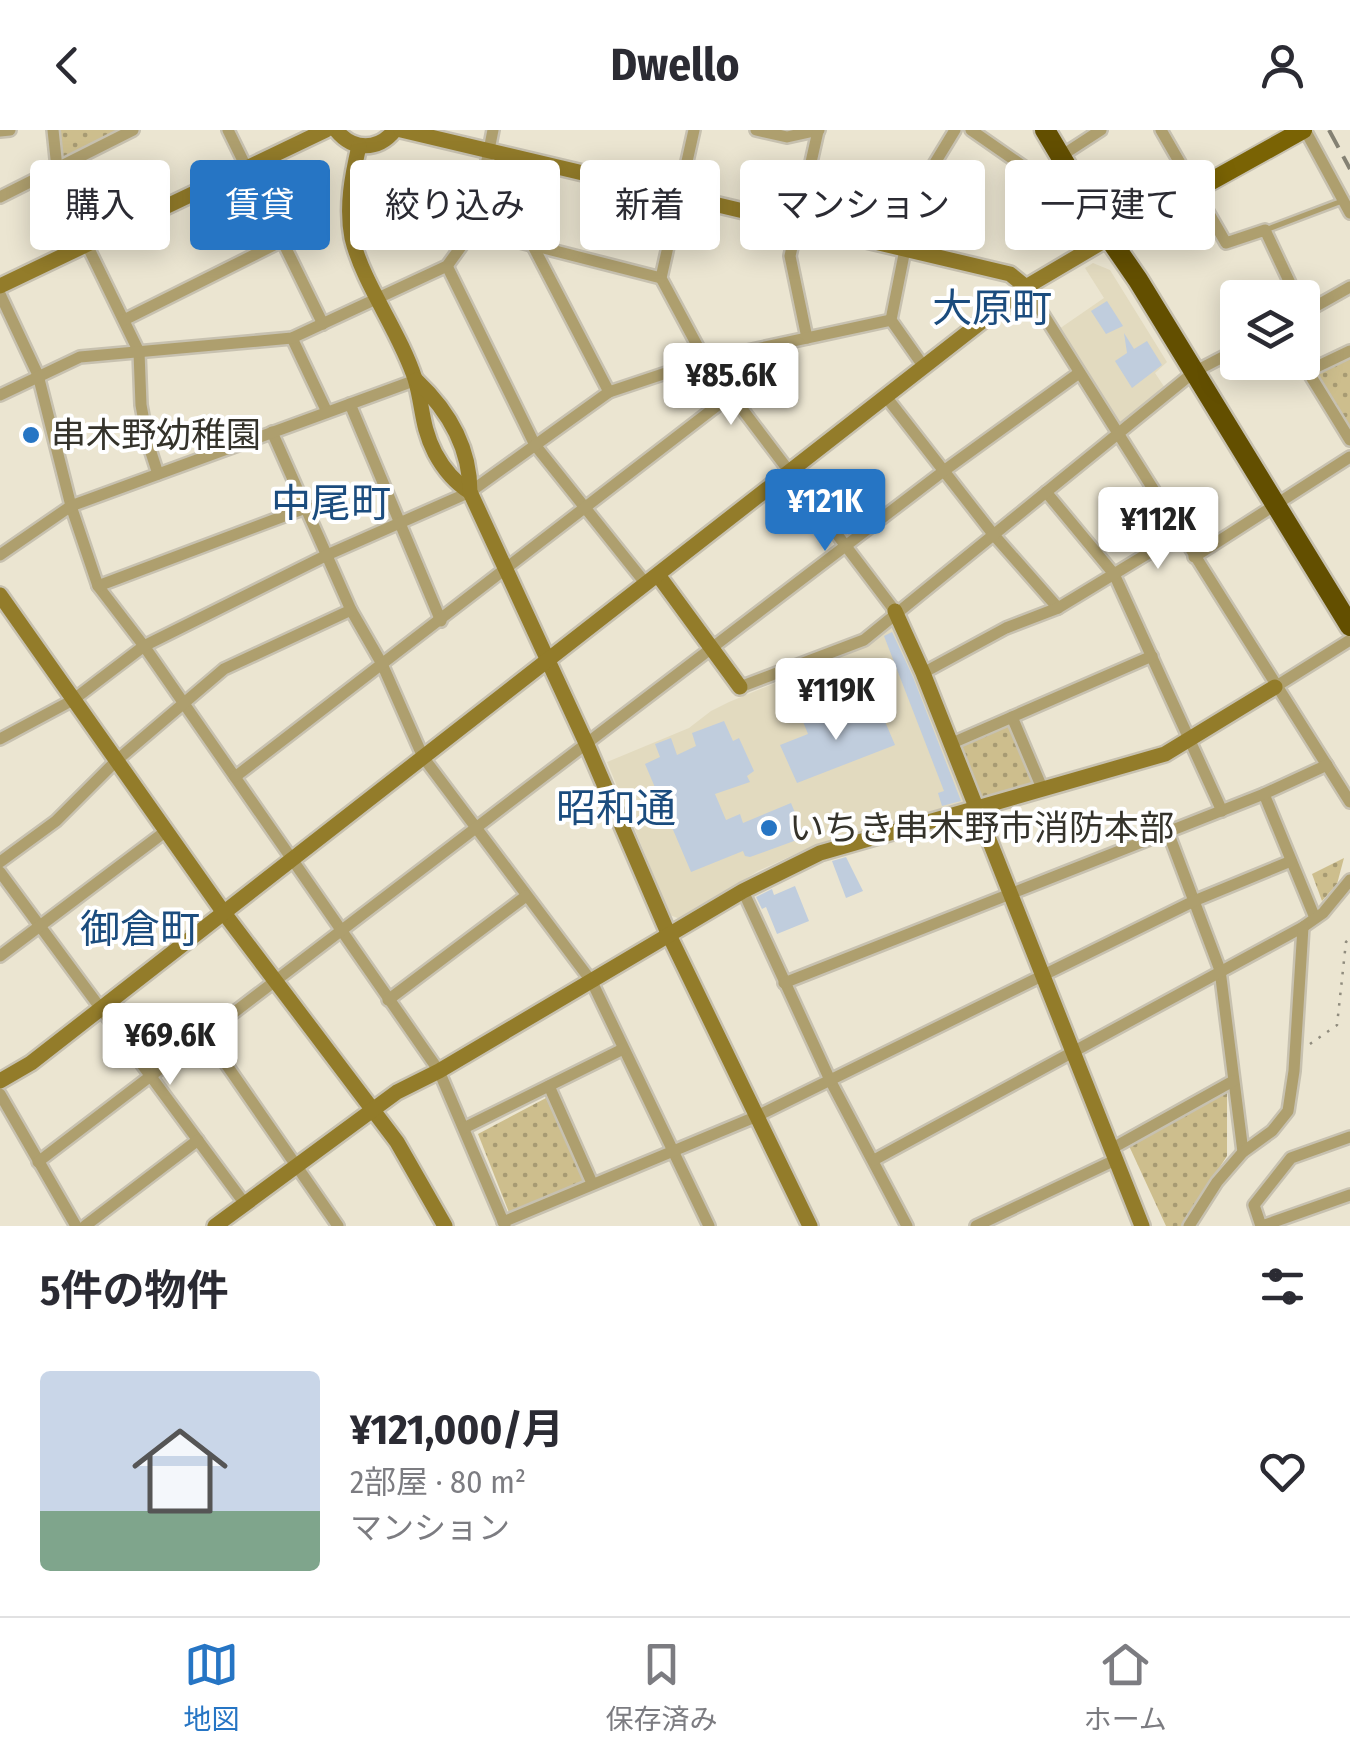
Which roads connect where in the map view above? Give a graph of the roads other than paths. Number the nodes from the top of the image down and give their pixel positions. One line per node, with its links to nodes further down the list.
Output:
1 (10, 130): 18 (street)
2 (53, 130): 22 (street)
3 (132, 130): 23 (street)
4 (228, 130): 24 (street)
5 (326, 130): 25 (street)
6 (336, 130): 19 (street)
7 (398, 130): 19 (street); 20 (street)
8 (493, 130): 20 (street)
9 (694, 130): 27 (street)
10 (756, 130): 11 (street)
11 (819, 130): 28 (street)
12 (955, 130): 29 (street)
13 (970, 130): 30 (street)
14 (1045, 130): 21 (highway)
15 (1101, 130): 21 (street)
16 (1161, 130): 32 (street)
17 (1304, 130): 34 (main road); 37 (street)
18 (0, 131)
19 (359, 146): 59 (street)
20 (488, 152): 26 (street); 33 (street)
21 (1061, 156): 31 (highway)
22 (56, 160)
23 (73, 160)
24 (243, 160)
25 (264, 160)
26 (486, 160)
27 (687, 160)
28 (812, 160)
29 (936, 160)
30 (1014, 160)
31 (1063, 160)
32 (1178, 160)
33 (580, 174)
34 (1215, 179)
35 (30, 181): 36 (street)
36 (0, 196)
37 (1347, 207): 39 (lane)
38 (1215, 224): 39 (street)
39 (1265, 230): 54 (street)
40 (75, 250): 55 (street)
41 (91, 250): 61 (street)
42 (264, 250): 61 (street)
43 (286, 250): 63 (street)
44 (458, 250): 52 (street)
45 (535, 250): 77 (street)
46 (555, 250): 53 (street)
47 (667, 250): 53 (street)
48 (791, 250): 65 (street)
49 (905, 250): 56 (street); 62 (street)
50 (1088, 250): 56 (street)
51 (1116, 250): 72 (highway)
52 (447, 266): 59 (street); 86 (street)
53 (661, 278): 69 (street)
54 (1289, 280)
55 (0, 286)
56 (1026, 287): 71 (street); 73 (street)
57 (1350, 287): 60 (street)
58 (0, 294): 74 (street)
59 (379, 297): 63 (street); 75 (street)
60 (1320, 303)
61 (124, 320): 67 (street)
62 (890, 320): 65 (street); 71 (street)
63 (322, 324): 64 (street)
64 (292, 338): 67 (street); 82 (street)
65 (806, 338): 69 (street)
66 (1350, 350): 70 (street)
67 (139, 352): 74 (street); 90 (street)
68 (1220, 358): 72 (street)
69 (705, 360): 77 (street); 79 (street)
70 (1320, 361)
71 (924, 367): 80 (street)
72 (1194, 372): 84 (street); 93 (highway)
73 (1079, 373): 84 (street); 88 (street)
74 (38, 375): 78 (street); 94 (street)
75 (416, 380): 81 (street); 91 (street); 91 (street)
76 (1313, 380): 85 (street)
77 (609, 392): 86 (street)
78 (0, 394)
79 (732, 395): 89 (street); 96 (street)
80 (887, 398): 88 (street); 89 (street)
81 (350, 404): 82 (street); 97 (street)
82 (327, 412): 83 (street)
83 (272, 432): 90 (street); 95 (street)
84 (1117, 434): 92 (street); 99 (street)
85 (1350, 439)
86 (536, 445): 91 (street); 96 (street)
87 (1350, 457): 93 (street)
88 (945, 470): 98 (street); 100 (street)
89 (790, 471): 100 (street); 106 (street)
90 (158, 474): 94 (street)
91 (470, 492): 97 (street); 104 (street)
92 (1046, 492): 98 (street); 105 (street)
93 (1274, 505): 103 (street); 113 (highway)
94 (71, 506): 101 (street); 107 (street)
95 (308, 507): 102 (street); 107 (street)
96 (584, 509): 104 (street); 106 (street)
97 (399, 526): 102 (street); 112 (street)
98 (993, 534): 109 (street); 111 (street)
99 (1180, 534): 103 (street); 105 (street)
100 (846, 548): 111 (street); 116 (street)
101 (0, 555)
102 (327, 555): 110 (street); 115 (street)
103 (1194, 557): 122 (street)
104 (505, 570): 112 (street); 118 (street)
105 (1114, 574): 109 (street); 117 (street)
106 (652, 580): 116 (street); 118 (street)
107 (98, 586): 115 (street)
108 (1, 599): 123 (street)
109 (1058, 608): 120 (street)
110 (351, 610): 119 (street); 124 (street)
111 (895, 611): 120 (street); 121 (street)
112 (441, 621): 119 (street)
113 (1350, 626)
114 (1350, 640): 122 (street)
115 (144, 646): 123 (street); 124 (street)
116 (711, 649): 121 (street); 129 (street)
117 (1152, 656): 125 (street); 127 (street)
118 (548, 660): 129 (street); 130 (street)
119 (382, 664): 130 (street); 133 (street)
120 (923, 673): 128 (street)
121 (740, 687)
122 (1276, 687): 127 (street); 132 (street)
123 (74, 700): 126 (street); 131 (street)
124 (184, 702): 131 (street); 133 (street)
125 (1012, 717): 128 (street); 134 (street)
126 (0, 739)
127 (1191, 739): 134 (street); 138 (street)
128 (950, 744): 137 (street)
129 (587, 745): 139 (street); 156 (street)
130 (423, 757): 139 (street); 142 (street)
131 (116, 761): 140 (street); 144 (street)
132 (1327, 765): 135 (street); 136 (street)
133 (236, 777): 142 (street)
134 (1042, 788): 137 (street)
135 (1264, 794): 138 (street); 143 (street)
136 (1350, 802)
137 (977, 811): 147 (street); 148 (street)
138 (1222, 811): 141 (street)
139 (476, 829): 149 (street); 155 (street)
140 (166, 831): 151 (street); 153 (street)
141 (1168, 832): 148 (street); 150 (street)
142 (292, 860): 151 (street); 155 (street)
143 (1291, 861): 150 (street); 152 (street)
144 (0, 862)
145 (0, 872): 153 (street)
146 (1350, 880): 152 (street)
147 (743, 890): 156 (street); 162 (street)
148 (1010, 894): 159 (street); 162 (street)
149 (526, 896): 161 (street); 163 (street)
150 (1194, 901): 158 (street); 159 (street)
151 (224, 913): 160 (street); 164 (street)
152 (1315, 918): 154 (street)
153 (39, 926): 157 (street); 164 (street)
154 (1302, 927): 158 (street); 181 (street)
155 (342, 932): 160 (street); 163 (street)
156 (668, 933): 161 (street); 176 (street)
157 (0, 956)
158 (1220, 970): 167 (street); 172 (street)
159 (1042, 976): 167 (street); 170 (street)
160 (276, 982): 165 (street); 175 (street)
161 (592, 982): 166 (street); 168 (street)
162 (784, 983): 170 (street)
163 (388, 1000): 168 (street)
164 (100, 1006): 169 (street); 171 (street)
165 (206, 1035): 169 (street); 185 (street)
166 (623, 1050): 173 (street); 180 (street)
167 (1072, 1051): 182 (street); 183 (street)
168 (439, 1071): 175 (street); 177 (street)
169 (151, 1076): 179 (street); 184 (street)
170 (830, 1080): 176 (street); 183 (street)
171 (0, 1081)
172 (1234, 1081): 181 (street); 182 (street)
173 (549, 1086): 177 (street); 186 (street)
174 (0, 1094): 184 (street)
175 (372, 1109): 185 (street); 194 (street)
176 (755, 1117): 180 (street); 196 (street)
177 (464, 1128): 189 (street)
178 (1350, 1137): 201 (street)
179 (198, 1140): 188 (street); 191 (street)
180 (671, 1151): 186 (street); 195 (street)
181 (1243, 1152): 200 (street)
182 (1113, 1154): 198 (street); 199 (street)
183 (874, 1160): 197 (street)
184 (38, 1162): 190 (street)
185 (297, 1165): 188 (street); 193 (street)
186 (592, 1183): 189 (street)
187 (1350, 1195): 201 (street)
188 (245, 1204): 192 (street)
189 (504, 1224)
190 (76, 1226)
191 (85, 1226)
192 (215, 1226)
193 (338, 1226)
194 (445, 1226)
195 (709, 1226)
196 (810, 1226)
197 (907, 1226)
198 (976, 1226)
199 (1142, 1226)
200 (1188, 1226)
201 (1262, 1226)

